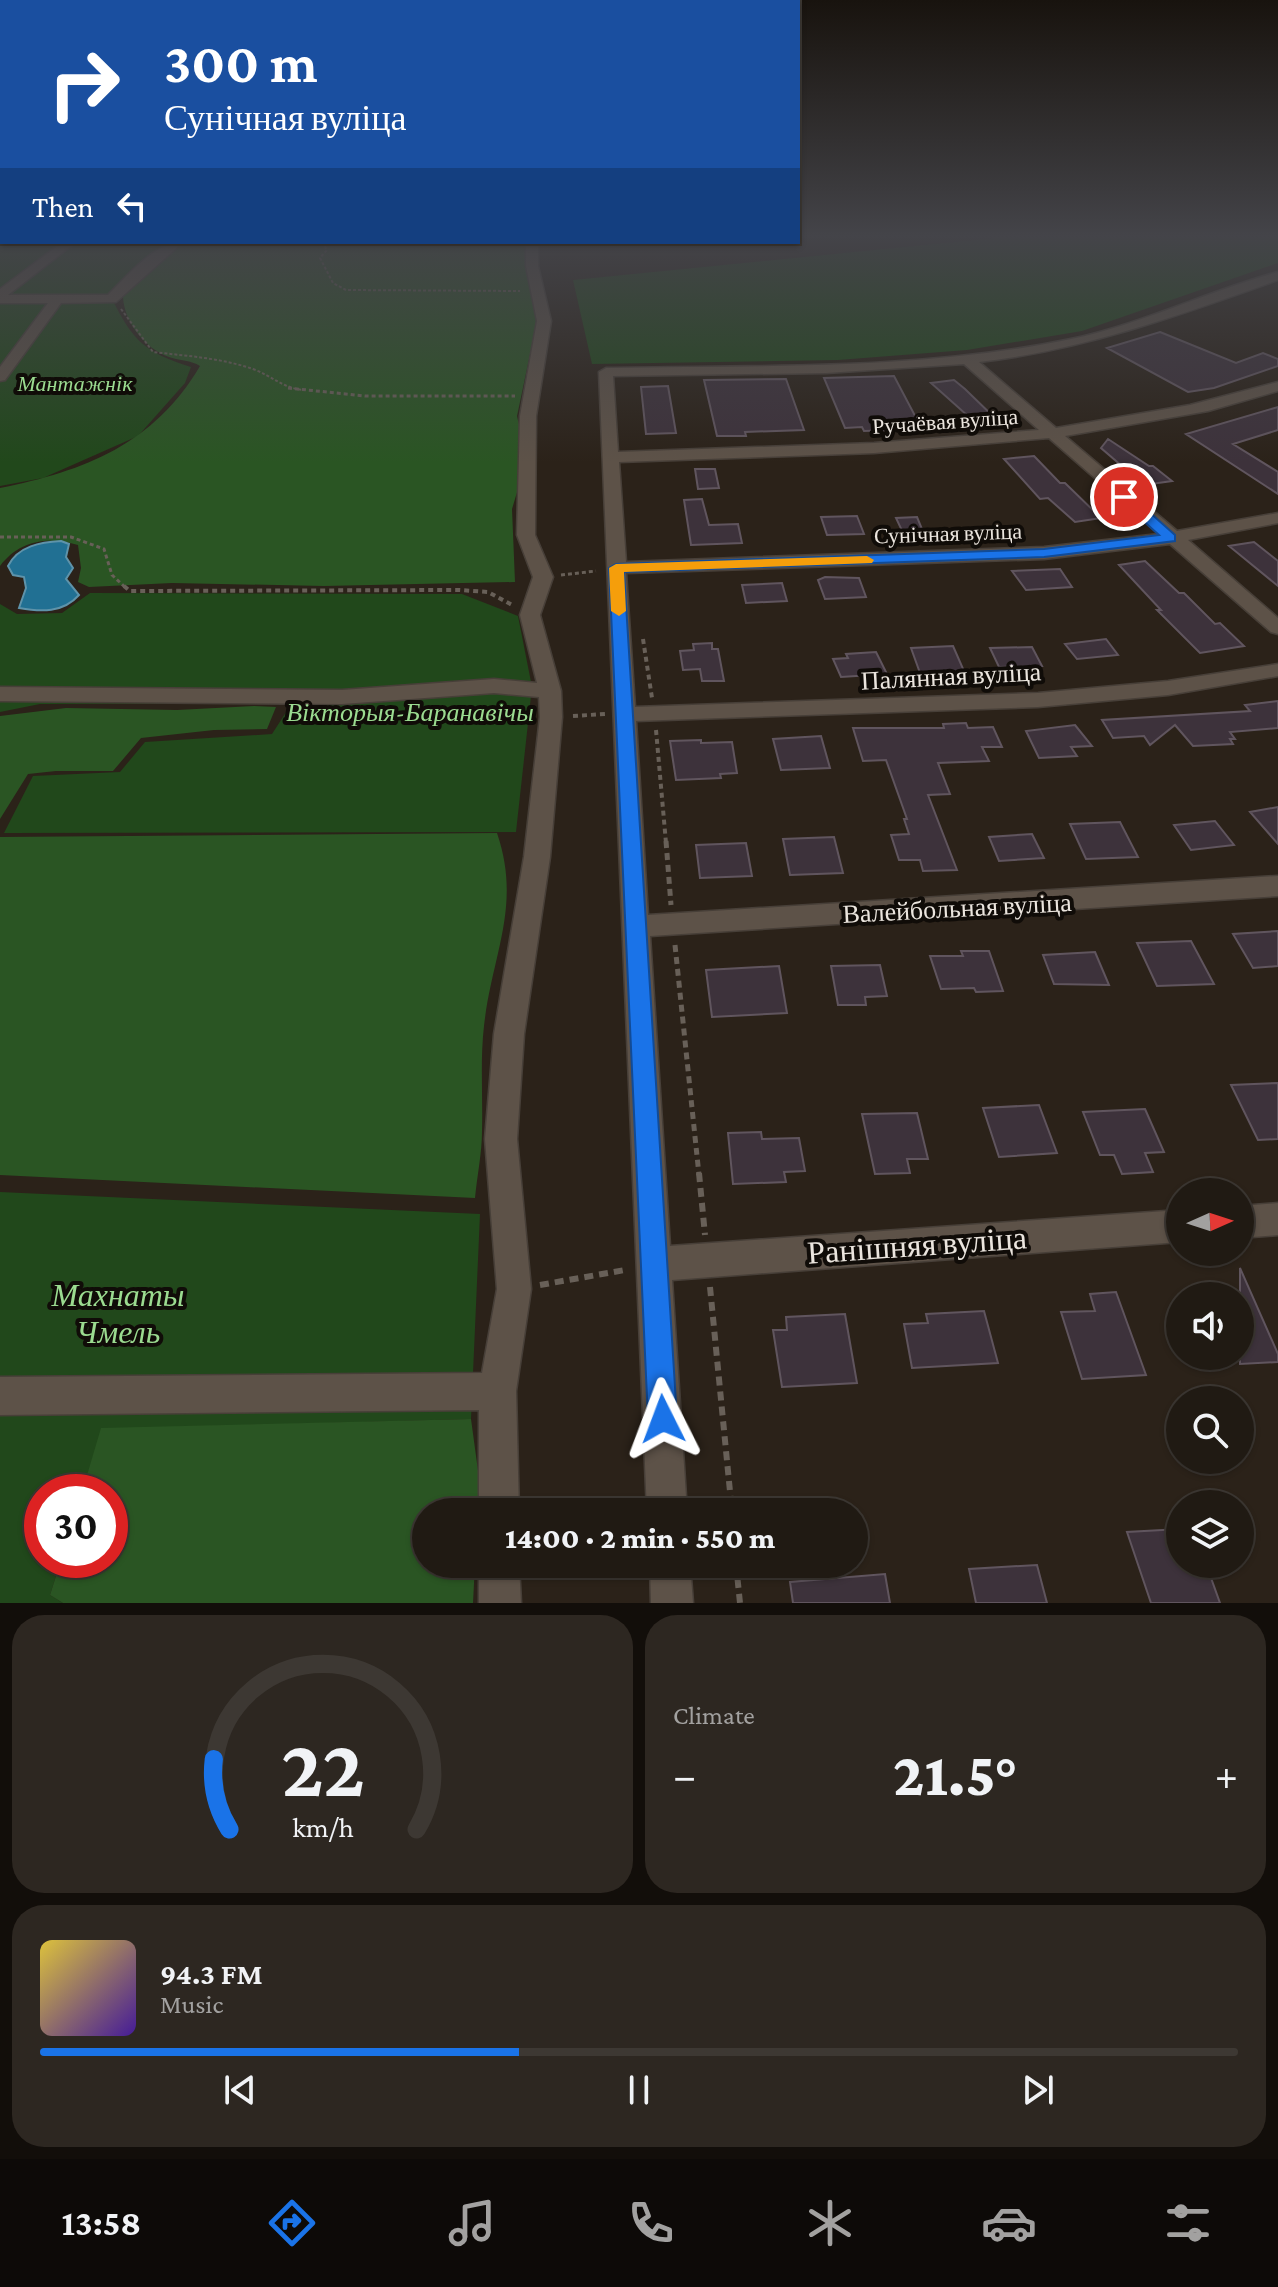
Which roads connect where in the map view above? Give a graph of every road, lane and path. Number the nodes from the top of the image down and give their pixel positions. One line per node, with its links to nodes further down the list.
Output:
1 (48, 312): 6 (street)
2 (123, 312): 8 (path)
3 (542, 312): 8 (street)
4 (1171, 312): 5 (street)
5 (967, 359): 9 (street); 10 (street)
6 (0, 377)
7 (1278, 386): 9 (street, Ручаёвая вуліца)
8 (531, 395): 15 (street)
9 (1055, 435): 10 (street, Ручаёвая вуліца); 13 (street)
10 (610, 457): 14 (street)
11 (1278, 518): 13 (street, Сунічная вуліца)
12 (0, 537): 16 (path)
13 (1171, 538): 14 (street, Сунічная вуліца); 18 (street)
14 (616, 568): 15 (path); 22 (street)
15 (543, 577): 16 (street)
16 (530, 615): 21 (street)
17 (642, 626): 22 (path)
18 (1278, 628)
19 (1278, 670): 22 (street, Палянная вуліца)
20 (0, 694): 21 (street)
21 (551, 704): 22 (path); 31 (street)
22 (639, 713): 24 (path); 25 (street)
23 (1278, 886): 24 (street, Валейбольная вуліца)
24 (673, 924): 25 (street, Валейбольная вуліца); 29 (path)
25 (636, 926): 30 (street)
26 (1278, 1219): 27 (street)
27 (1254, 1221)
28 (1166, 1227): 29 (street, Ранішняя вуліца)
29 (708, 1260): 30 (street, Ранішняя вуліца); 36 (path)
30 (655, 1264): 31 (path); 35 (street)
31 (514, 1289): 32 (street)
32 (497, 1391): 33 (street); 34 (street)
33 (0, 1396)
34 (499, 1498)
35 (666, 1498)
36 (731, 1498)
37 (499, 1578): 40 (street)
38 (671, 1578): 41 (street)
39 (737, 1578): 42 (path)
40 (500, 1603)
41 (672, 1603)
42 (740, 1603)

